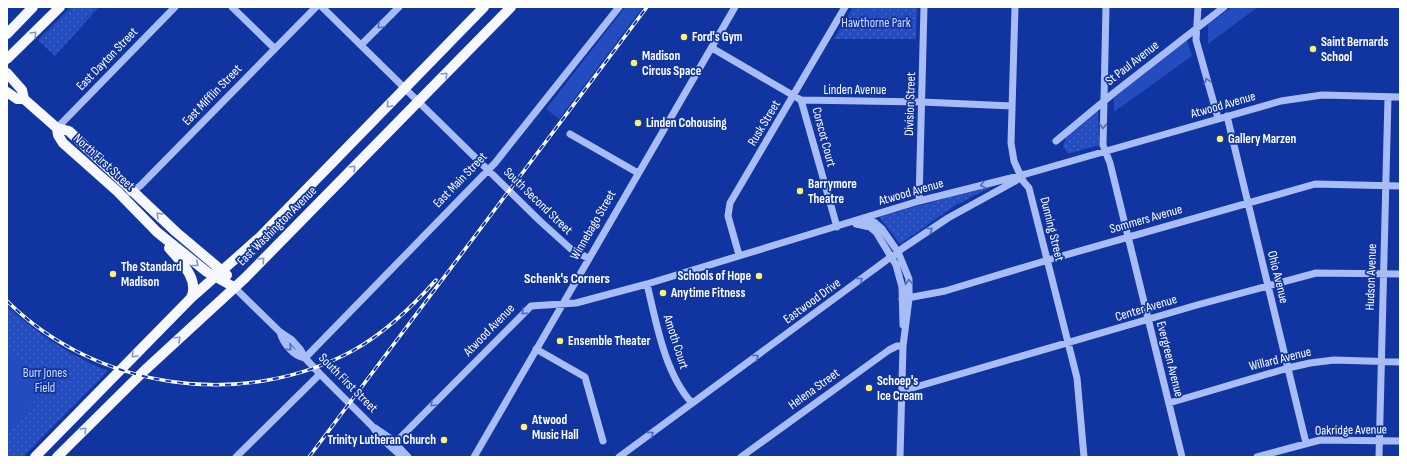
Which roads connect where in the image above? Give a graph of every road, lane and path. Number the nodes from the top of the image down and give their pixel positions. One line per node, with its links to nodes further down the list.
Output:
1 (33, 7): 19 (main road)
2 (60, 7): 23 (main road, one-way to 2)
3 (175, 7): 38 (street, East Dayton Street)
4 (232, 7): 21 (street)
5 (316, 7): 21 (street, East Mifflin Street)
6 (322, 7): 20 (street, South Second Street)
7 (399, 7): 20 (street, one-way to 20)
8 (484, 7): 25 (main road, East Washington Avenue)
9 (511, 7): 32 (main road, East Washington Avenue, one-way to 9)
10 (619, 7): 44 (street, East Main Street)
11 (735, 7): 22 (street, Winnebago Street)
12 (845, 7): 27 (street, Rusk Street)
13 (924, 7): 33 (street, Division Street)
14 (1015, 7): 35 (street, Dunning Street)
15 (1106, 7): 34 (street, Evergreen Avenue)
16 (1198, 7): 18 (street)
17 (1224, 7): 18 (street, St Paul Avenue)
18 (1197, 27): 34 (street, St Paul Avenue); 37 (street, one-way to 18)
19 (7, 34)
20 (361, 45): 25 (street, South Second Street)
21 (274, 48): 49 (street, East Mifflin Street)
22 (712, 48): 27 (street, Linden Avenue); 45 (street, Winnebago Street)
23 (7, 59)
24 (7, 73): 30 (main road)
25 (405, 89): 32 (street, South Second Street); 62 (main road, East Washington Avenue, one-way to 62)
26 (7, 92): 30 (main road)
27 (794, 96): 31 (street, Linden Avenue); 57 (street, Rusk Street)
28 (1388, 97): 29 (street, Atwood Avenue); 36 (street, Atwood Avenue); 47 (street, Hudson Avenue)
29 (1400, 97)
30 (24, 99): 38 (main road)
31 (801, 100): 33 (street, Linden Avenue); 54 (street, Corscot Court)
32 (419, 102): 44 (street, South Second Street); 66 (main road, East Washington Avenue, one-way to 32)
33 (922, 102): 35 (street, Linden Avenue); 51 (street, Division Street)
34 (1103, 102): 40 (street, St Paul Avenue); 41 (street, Evergreen Avenue, one-way to 41)
35 (1012, 106): 46 (street, Dunning Street)
36 (1227, 116): 37 (street, Atwood Avenue); 52 (street, Ohio Avenue)
37 (1218, 118): 41 (street, Atwood Avenue)
38 (58, 128): 42 (main road, North First Street); 43 (main road, North First Street)
39 (570, 134): 45 (street)
40 (1056, 141)
41 (1105, 151): 46 (street, Atwood Avenue); 56 (street, Evergreen Avenue)
42 (83, 161): 43 (main road); 50 (main road, North First Street)
43 (104, 163): 49 (main road, North First Street)
44 (488, 169): 59 (street, South Second Street); 74 (street, East Main Street)
45 (638, 172): 59 (street, Winnebago Street)
46 (1023, 176): 51 (street, Atwood Avenue, one-way to 51); 58 (street, Eastwood Drive, one-way to 46); 60 (street, Dunning Street)
47 (1386, 185): 48 (street, Sommers Avenue); 52 (street, Sommers Avenue); 61 (street, Hudson Avenue)
48 (1400, 186)
49 (132, 190): 50 (street, East Mifflin Street); 62 (main road, North First Street, one-way to 49)
50 (124, 198): 55 (main road, North First Street)
51 (919, 201): 53 (street, Atwood Avenue)
52 (1248, 203): 56 (street, Sommers Avenue); 65 (street, Ohio Avenue)
53 (853, 222): 54 (street, Atwood Avenue); 58 (street)
54 (836, 227): 57 (street, Atwood Avenue)
55 (157, 232): 62 (main road, North First Street, one-way to 62); 67 (main road)
56 (1128, 237): 60 (street, Sommers Avenue); 70 (street, Evergreen Avenue)
57 (739, 255): 64 (street, Atwood Avenue)
58 (895, 255): 68 (street); 81 (street, Eastwood Drive, one-way to 58)
59 (588, 258): 69 (street, Winnebago Street)
60 (1048, 260): 68 (street, Sommers Avenue); 71 (street, Dunning Street)
61 (1383, 273): 63 (street, Center Avenue); 65 (street, Center Avenue); 75 (street, Hudson Avenue)
62 (218, 274): 66 (main road, South First Street); 67 (main road, East Washington Avenue)
63 (1400, 274)
64 (646, 284): 69 (street, Atwood Avenue); 81 (street, Amoth Court)
65 (1268, 286): 70 (street, Center Avenue); 77 (street, Ohio Avenue)
66 (234, 287): 74 (street, South First Street); 88 (main road, East Washington Avenue, one-way to 66)
67 (192, 298): 87 (main road, East Washington Avenue, one-way to 87)
68 (906, 299): 72 (street)
69 (561, 304): 73 (street, Winnebago Street); 86 (street, Atwood Avenue, one-way to 86)
70 (1148, 321): 71 (street, Center Avenue); 80 (street, Evergreen Avenue)
71 (1068, 343): 79 (street, Center Avenue); 96 (street, Dunning Street)
72 (903, 346): 79 (street); 94 (street, Helena Street)
73 (536, 350): 83 (street); 92 (street, Winnebago Street)
74 (305, 358): 78 (street, South First Street)
75 (1381, 362): 76 (street, Willard Avenue); 77 (street, Willard Avenue); 82 (street, Hudson Avenue)
76 (1400, 362)
77 (1288, 368): 80 (street, Willard Avenue); 85 (street, Ohio Avenue)
78 (320, 374): 86 (street, South First Street); 89 (street)
79 (902, 391): 95 (street)
80 (1169, 403): 97 (street, Evergreen Avenue)
81 (692, 404): 93 (street, Eastwood Drive, one-way to 81)
82 (1380, 440): 84 (street, Oakridge Avenue); 85 (street, Oakridge Avenue); 99 (street, Hudson Avenue)
83 (603, 441)
84 (1400, 441)
85 (1306, 443): 98 (street, Oakridge Avenue)
86 (393, 445): 90 (street, South First Street); 91 (street, South First Street)
87 (35, 457)
88 (57, 457)
89 (236, 457)
90 (402, 457)
91 (408, 457)
92 (474, 457)
93 (619, 457)
94 (741, 457)
95 (900, 457)
96 (1084, 457)
97 (1182, 457)
98 (1257, 457)
99 (1379, 457)

